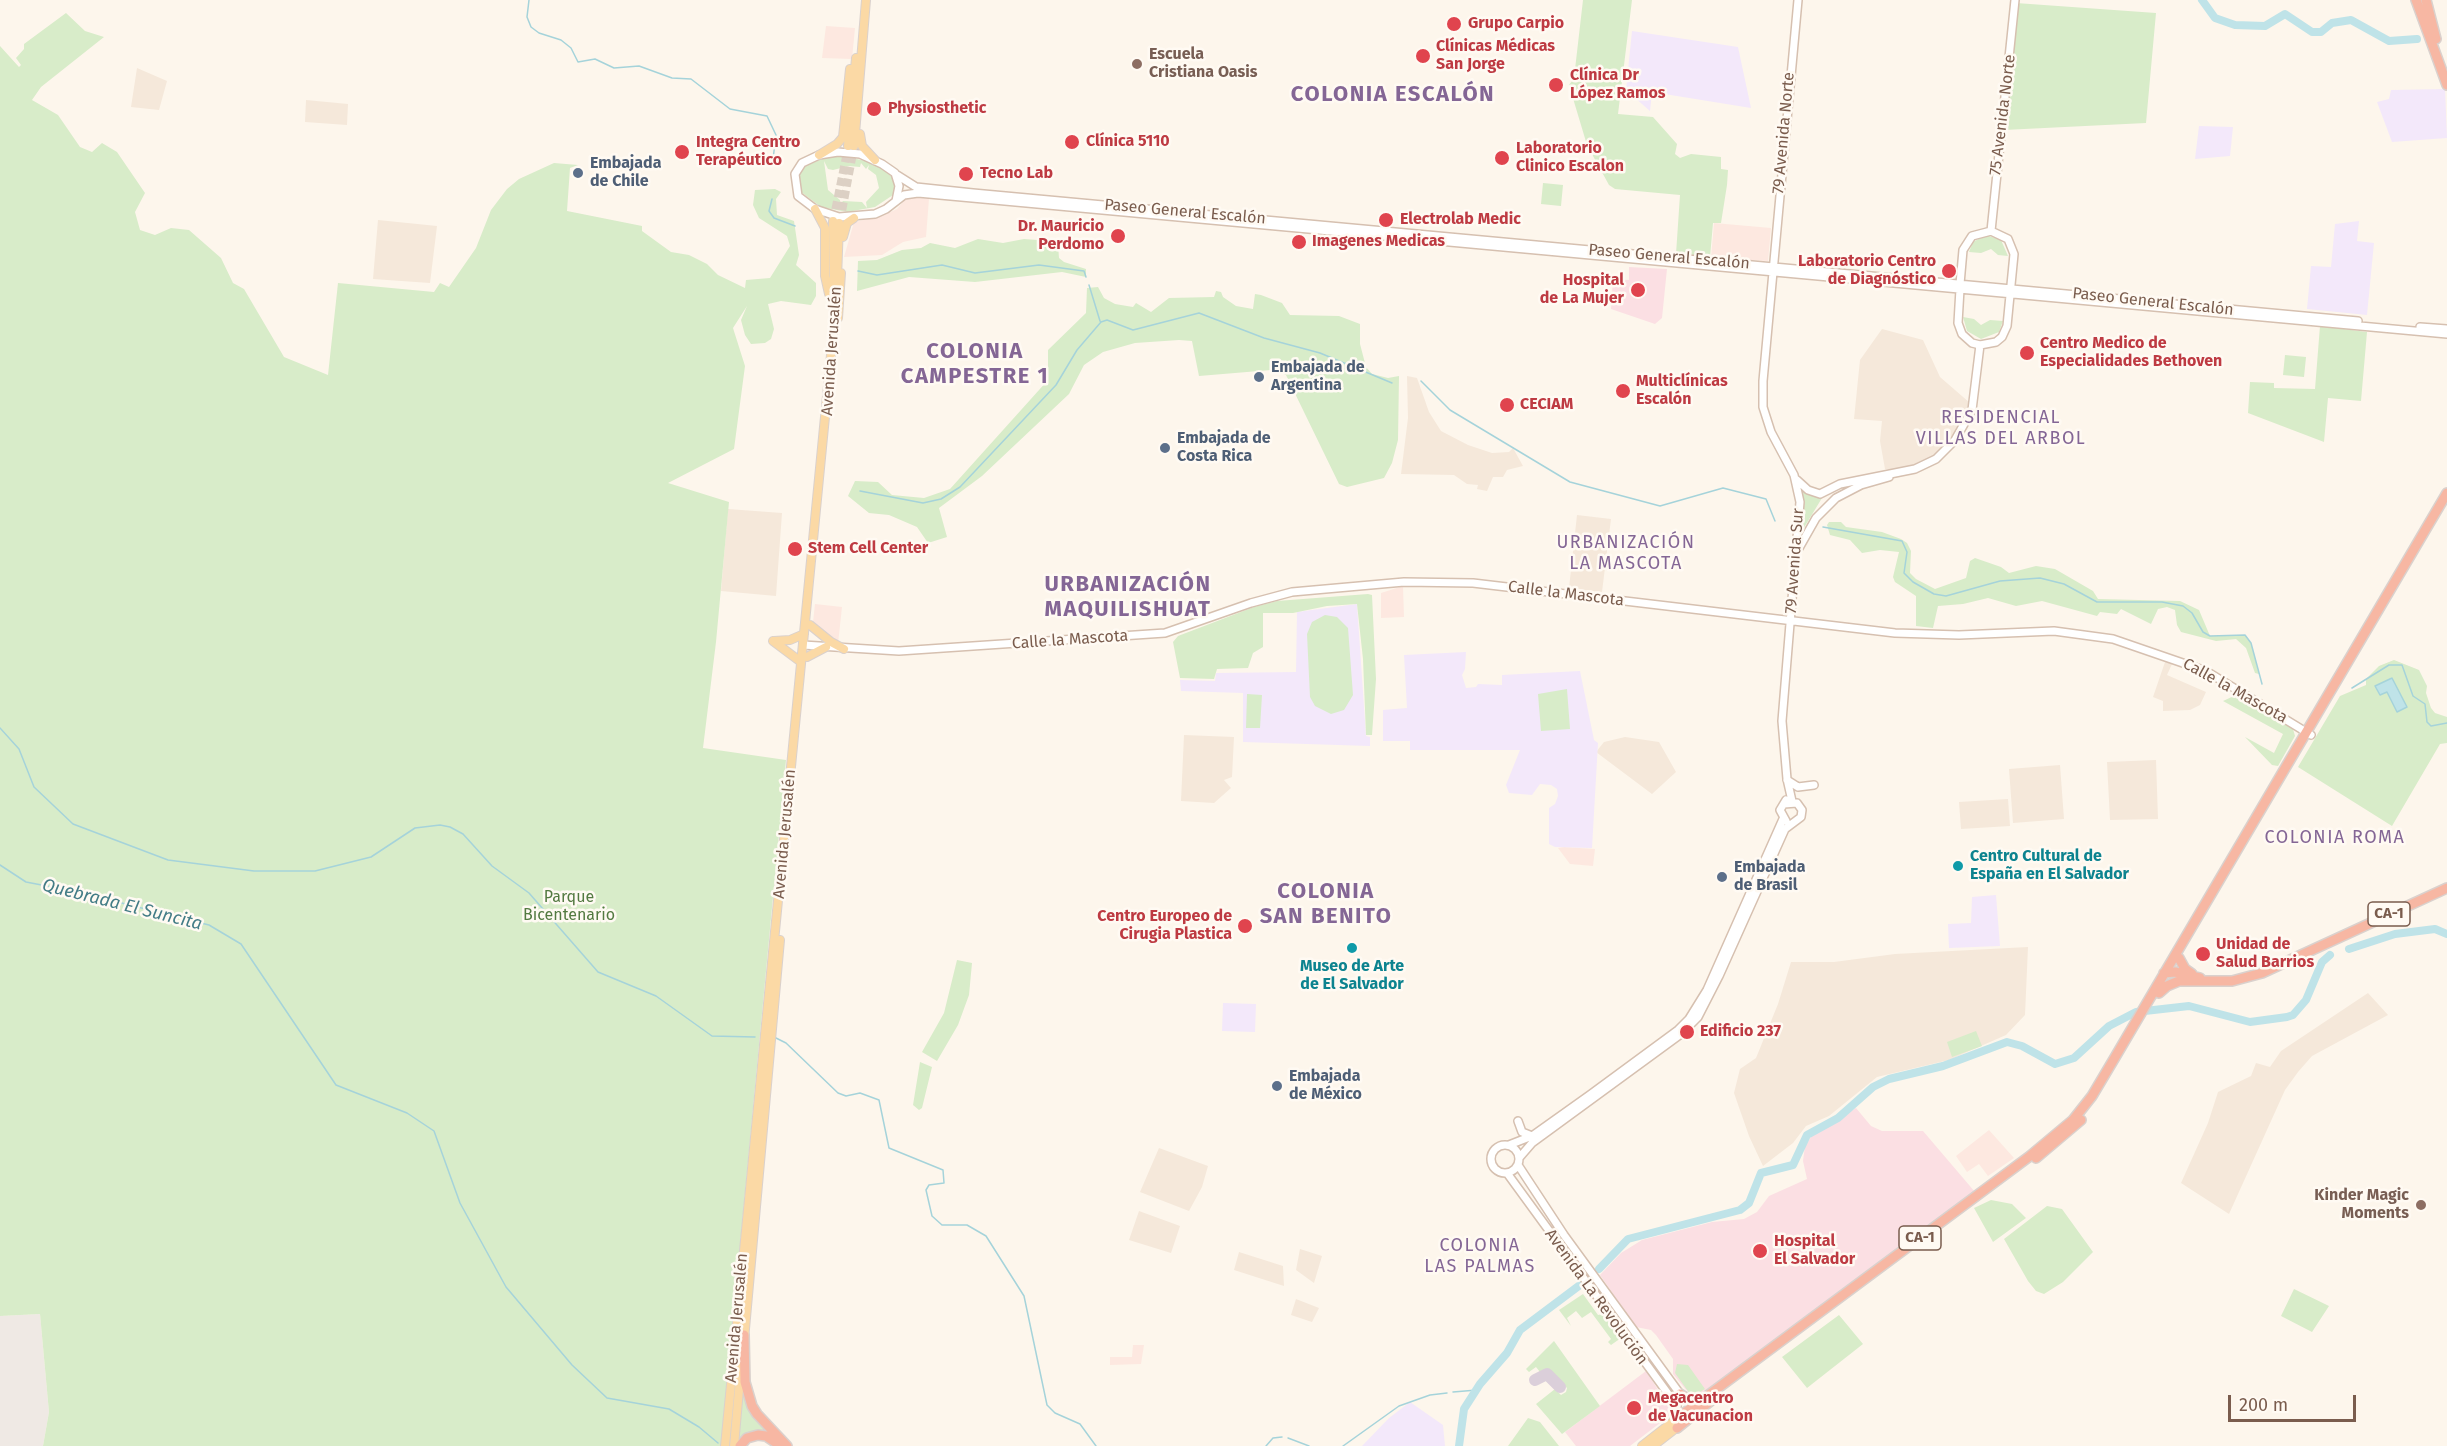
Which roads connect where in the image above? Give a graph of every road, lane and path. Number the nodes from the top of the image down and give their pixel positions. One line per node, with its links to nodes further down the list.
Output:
1 (861, 0): 11 (main road)
2 (866, 0): 11 (main road)
3 (1798, 0): 22 (main road, 79 Avenida Norte)
4 (2015, 0): 21 (main road, 75 Avenida Norte)
5 (2412, 0): 9 (highway)
6 (2416, 0): 9 (highway)
7 (2422, 0): 9 (highway)
8 (2426, 0): 9 (highway)
9 (2433, 38): 12 (highway); 13 (highway)
10 (850, 65): 14 (main road)
11 (860, 67): 15 (main road)
12 (2447, 71)
13 (2447, 85)
14 (819, 155): 15 (main road); 18 (main road)
15 (875, 160): 16 (main road)
16 (895, 173): 17 (main road); 22 (main road, Paseo General Escalón)
17 (896, 201): 19 (main road); 22 (main road, Paseo General Escalón)
18 (815, 209): 19 (main road); 25 (main road)
19 (854, 218): 25 (main road)
20 (836, 222): 25 (main road, Avenida Jerusalén)
21 (1991, 231): 23 (main road); 24 (main road)
22 (1772, 268): 23 (main road, Paseo General Escalón); 30 (main road, 79 Avenida Sur)
23 (1960, 286): 24 (main road, Paseo General Escalón); 28 (main road)
24 (2011, 292): 26 (main road, Paseo General Escalón); 27 (main road, Paseo General Escalón); 28 (main road)
25 (836, 319): 37 (main road, Avenida Jerusalén); 38 (main road, Avenida Jerusalén)
26 (2447, 329)
27 (2447, 334)
28 (1980, 345): 29 (main road)
29 (1903, 472): 31 (main road); 34 (main road)
30 (1794, 475): 31 (main road); 35 (main road, 79 Avenida Sur)
31 (1824, 493): 34 (main road)
32 (2447, 493): 43 (highway)
33 (2447, 505): 43 (highway)
34 (1804, 536): 35 (main road)
35 (1796, 556): 36 (main road, 79 Avenida Sur)
36 (1790, 620): 41 (main road, Calle la Mascota); 43 (main road, Calle la Mascota); 44 (main road, 79 Avenida Sur)
37 (810, 625): 39 (main road, Avenida Jerusalén); 41 (main road)
38 (804, 634): 39 (main road, Avenida Jerusalén); 42 (main road)
39 (805, 646): 40 (main road, Calle la Mascota); 42 (main road, Avenida Jerusalén)
40 (826, 647): 41 (main road, Calle la Mascota); 42 (main road)
41 (844, 649)
42 (804, 659): 61 (main road, Avenida Jerusalén); 67 (main road, Avenida Jerusalén)
43 (2309, 733): 51 (highway); 52 (highway)
44 (1787, 779): 45 (main road); 46 (main road, 79 Avenida Sur)
45 (1814, 785)
46 (1788, 802): 47 (main road); 48 (main road)
47 (1783, 819): 48 (main road); 56 (main road)
48 (1794, 822): 58 (main road)
49 (2447, 883): 53 (highway, CA-1)
50 (2447, 888): 54 (highway, CA-1)
51 (2179, 958): 52 (highway); 53 (highway)
52 (2168, 972): 53 (highway, CA-1); 54 (highway, CA-1); 60 (highway, CA-1)
53 (2203, 978)
54 (2159, 993): 60 (highway, CA-1)
55 (1518, 1121): 56 (main road)
56 (1532, 1136): 57 (main road)
57 (1509, 1145): 58 (main road); 59 (main road)
58 (1519, 1161): 59 (main road); 62 (main road, Avenida La Revolución)
59 (1507, 1173): 63 (main road, Avenida La Revolución)
60 (1934, 1231): 64 (highway, CA-1)
61 (744, 1335): 68 (main road, Avenida Jerusalén); 71 (highway)
62 (1677, 1390): 63 (main road); 64 (highway); 66 (main road, Avenida La Revolución)
63 (1665, 1393): 65 (main road, Avenida La Revolución)
64 (1714, 1395): 66 (highway, CA-1); 66 (highway)
65 (1674, 1404): 66 (main road, Avenida La Revolución); 66 (main road)
66 (1684, 1418): 72 (main road, CA-1); 73 (main road, CA-1)
67 (725, 1446)
68 (734, 1446)
69 (740, 1446): 70 (highway)
70 (780, 1446)
71 (787, 1446)
72 (1642, 1446)
73 (1653, 1446)

